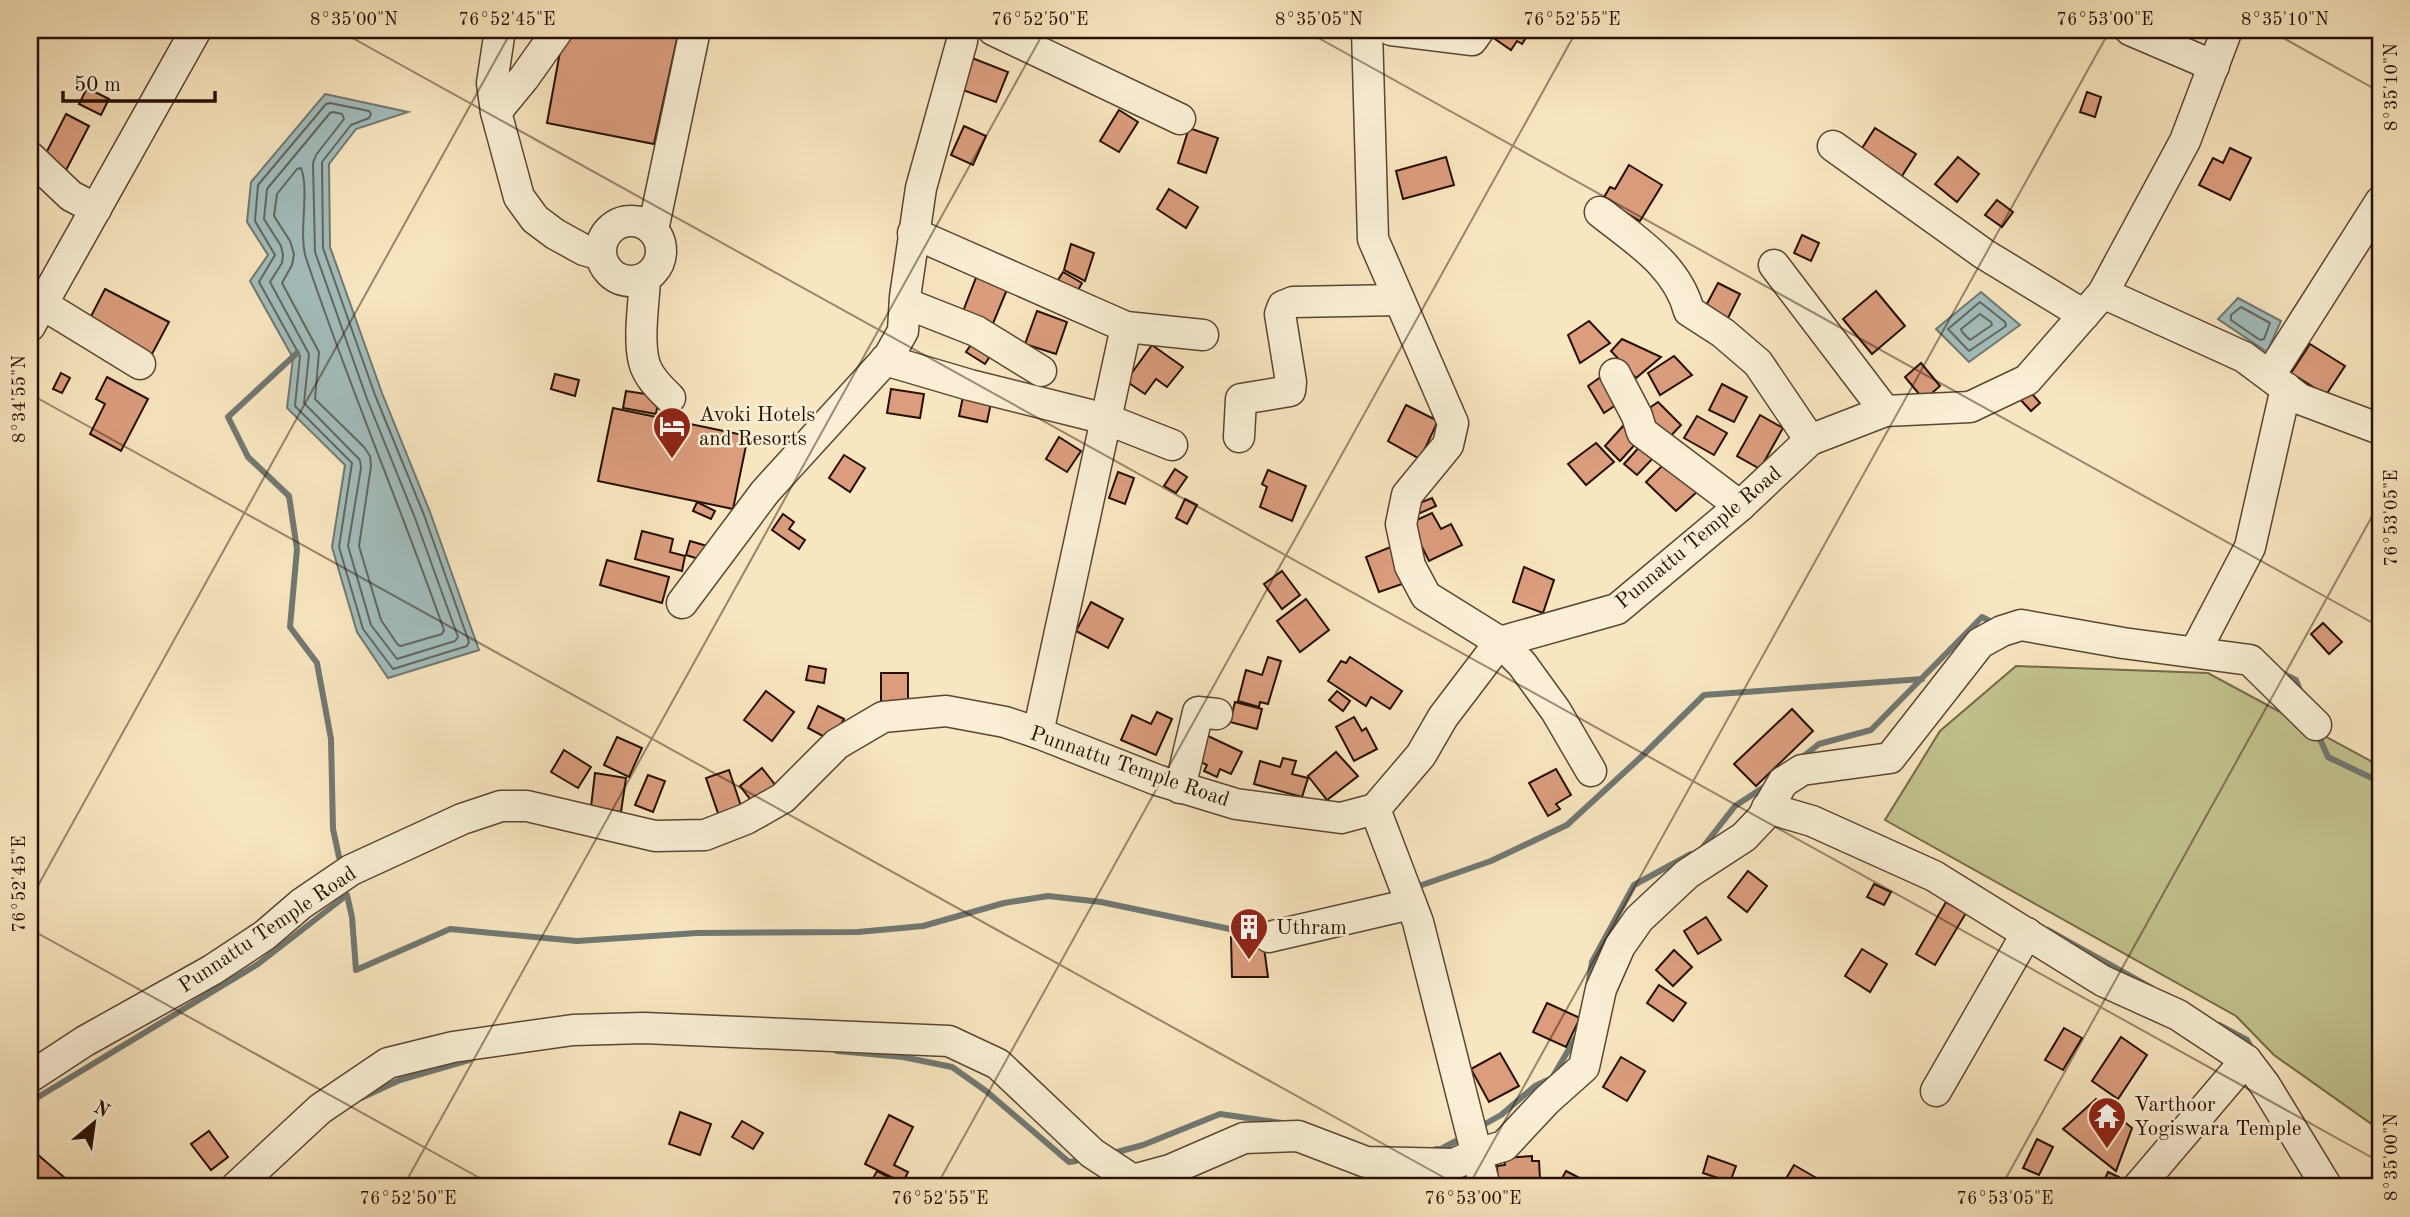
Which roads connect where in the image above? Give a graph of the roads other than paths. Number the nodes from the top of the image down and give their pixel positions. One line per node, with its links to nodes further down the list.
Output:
1 (196, 30): 18 (street)
2 (500, 30): 13 (street)
3 (558, 30): 13 (street)
4 (695, 30): 20 (street)
5 (963, 30): 21 (street)
6 (993, 30): 14 (street)
7 (1367, 30): 25 (street)
8 (1391, 30): 9 (street)
9 (1479, 30)
10 (2130, 30): 12 (street)
11 (2227, 30): 12 (street, Punnattu Temple Road)
12 (2214, 66): 27 (street, Punnattu Temple Road)
13 (496, 112): 22 (street)
14 (1180, 119)
15 (1833, 146): 27 (street)
16 (30, 157): 18 (street)
17 (2380, 202): 35 (street)
18 (96, 209): 28 (street)
19 (1600, 212): 41 (street)
20 (653, 230): 22 (street); 24 (street)
21 (914, 233): 26 (street); 29 (street)
22 (601, 255): 24 (street)
23 (1774, 265): 37 (street)
24 (645, 278): 36 (street)
25 (1399, 300): 40 (street); 45 (street)
26 (905, 303): 31 (street); 33 (street)
27 (2094, 304): 35 (street); 37 (street, Punnattu Temple Road)
28 (36, 315): 32 (street)
29 (1126, 327): 30 (street); 38 (street)
30 (1203, 335)
31 (885, 360): 38 (street); 44 (street)
32 (140, 364)
33 (1041, 371)
34 (1615, 374): 43 (street)
35 (2278, 381): 39 (street); 46 (street)
36 (670, 398)
37 (1885, 411): 41 (street, Punnattu Temple Road)
38 (1106, 419): 42 (street); 49 (street)
39 (2380, 429)
40 (1239, 437)
41 (1810, 440): 43 (street, Punnattu Temple Road)
42 (1172, 445)
43 (1740, 506): 45 (street, Punnattu Temple Road)
44 (682, 603)
45 (1500, 642): 50 (street); 52 (street)
46 (2195, 652): 48 (street); 53 (street)
47 (1217, 714): 51 (street)
48 (2316, 725)
49 (1038, 733): 51 (street, Punnattu Temple Road); 58 (street, Punnattu Temple Road)
50 (1591, 771)
51 (1181, 788): 52 (street, Punnattu Temple Road)
52 (1375, 808): 54 (street)
53 (1767, 808): 55 (street); 60 (street)
54 (1411, 904): 56 (street); 60 (street)
55 (2027, 933): 57 (street); 59 (street)
56 (1269, 937)
57 (2246, 1060): 61 (street); 64 (street)
58 (30, 1077)
59 (1936, 1091)
60 (1476, 1154): 62 (street); 63 (street)
61 (2141, 1186)
62 (236, 1187)
63 (1485, 1187)
64 (2327, 1187)

